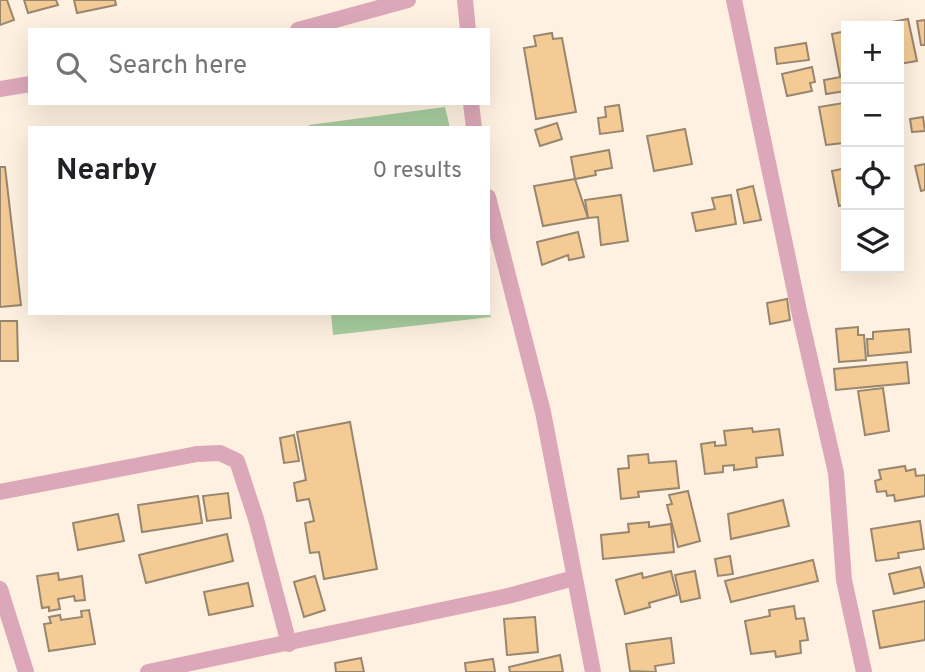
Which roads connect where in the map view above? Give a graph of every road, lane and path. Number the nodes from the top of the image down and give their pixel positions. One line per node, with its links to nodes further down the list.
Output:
1 (408, 0): 4 (street)
2 (465, 0): 5 (street)
3 (734, 0): 18 (street)
4 (305, 28)
5 (468, 28)
6 (28, 84): 7 (street)
7 (0, 89)
8 (471, 105): 9 (street)
9 (474, 126)
10 (490, 205): 12 (street)
11 (0, 492): 14 (street)
12 (574, 578): 14 (street); 17 (street)
13 (0, 589): 15 (street)
14 (289, 644): 16 (street)
15 (26, 672)
16 (148, 672)
17 (593, 672)
18 (864, 672)

